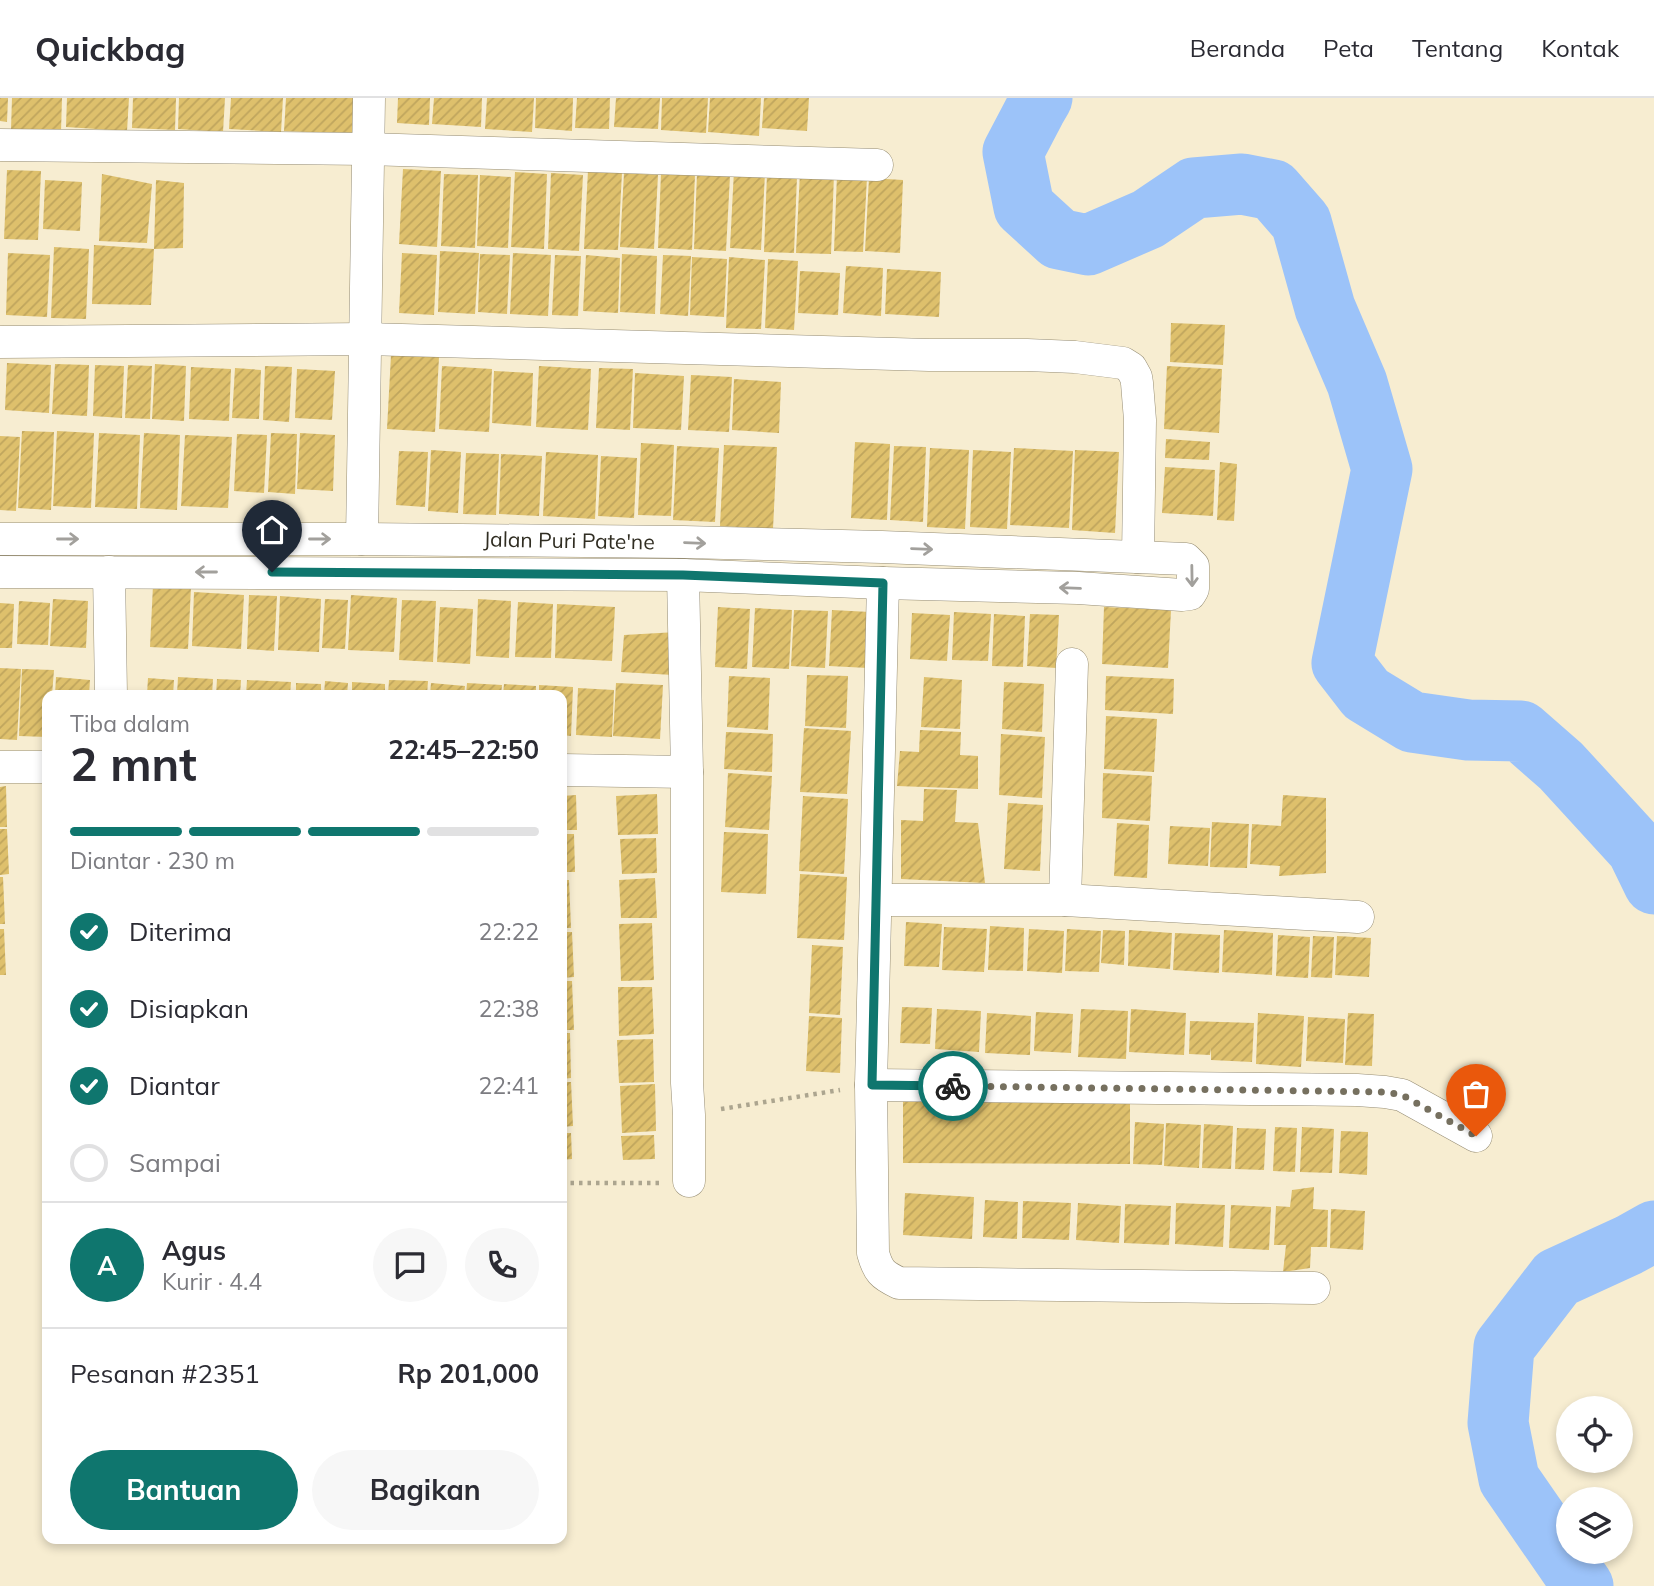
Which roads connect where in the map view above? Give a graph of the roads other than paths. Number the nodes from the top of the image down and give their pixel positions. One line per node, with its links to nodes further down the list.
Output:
1 (369, 98): 3 (street)
2 (0, 145): 3 (street)
3 (367, 149): 4 (street); 5 (street)
4 (877, 165)
5 (366, 339): 6 (street); 9 (street); 11 (street)
6 (0, 342)
7 (0, 539): 8 (street, Jalan Puri Pate'ne, one-way to 8)
8 (249, 539): 9 (street, Jalan Puri Pate'ne, one-way to 9); 14 (street)
9 (362, 539): 10 (street, Jalan Puri Pate'ne, one-way to 10)
10 (777, 545): 11 (street, Jalan Puri Pate'ne, one-way to 11); 16 (street)
11 (1138, 557): 17 (street, Jalan Puri Pate'ne, one-way to 17)
12 (0, 572): 13 (street, Jalan Puri Pate'ne)
13 (109, 572): 14 (street, Jalan Puri Pate'ne, one-way to 13); 19 (street)
14 (249, 572): 15 (street, Jalan Puri Pate'ne)
15 (683, 575): 16 (street, Jalan Puri Pate'ne); 23 (street)
16 (776, 579): 17 (street, Jalan Puri Pate'ne)
17 (883, 583): 24 (street)
18 (1072, 664): 25 (street)
19 (111, 690)
20 (0, 767): 21 (street)
21 (42, 767)
22 (567, 770): 23 (street)
23 (687, 772): 29 (street)
24 (876, 900): 25 (street); 27 (street)
25 (1065, 900): 26 (street)
26 (1358, 917)
27 (872, 1085): 28 (street); 30 (street)
28 (1476, 1136)
29 (689, 1181)
30 (1314, 1288)

